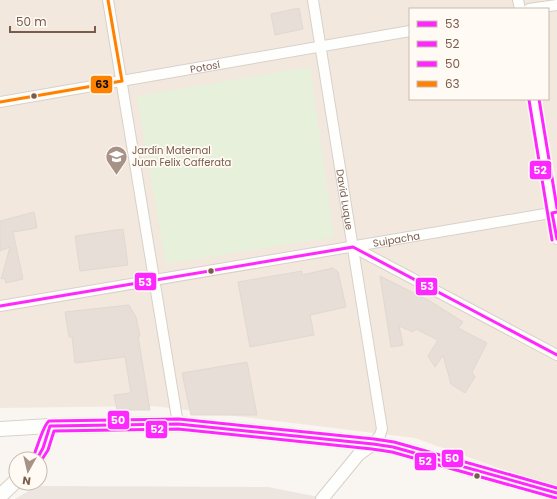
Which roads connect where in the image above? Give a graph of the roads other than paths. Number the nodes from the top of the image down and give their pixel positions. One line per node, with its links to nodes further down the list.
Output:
1 (108, 0): 7 (street)
2 (313, 0): 6 (street, David Luque)
3 (557, 5): 4 (street)
4 (536, 8)
5 (409, 31): 6 (street, Potosí)
6 (321, 48): 7 (street, Potosí); 12 (street, David Luque)
7 (122, 81): 9 (street, Potosí); 13 (street)
8 (534, 100): 10 (street)
9 (0, 102)
10 (555, 213): 11 (street); 12 (street, Suipacha)
11 (557, 239)
12 (353, 247): 13 (street, Suipacha); 15 (street); 19 (street, David Luque)
13 (156, 281): 14 (street, Suipacha); 16 (street)
14 (0, 306)
15 (557, 355)
16 (178, 424): 17 (main road); 19 (main road)
17 (50, 426): 18 (main road); 20 (main road)
18 (0, 429)
19 (373, 444): 22 (main road); 24 (street)
20 (41, 451)
21 (8, 488): 23 (main road)
22 (557, 493)
23 (0, 496)
24 (322, 499)

